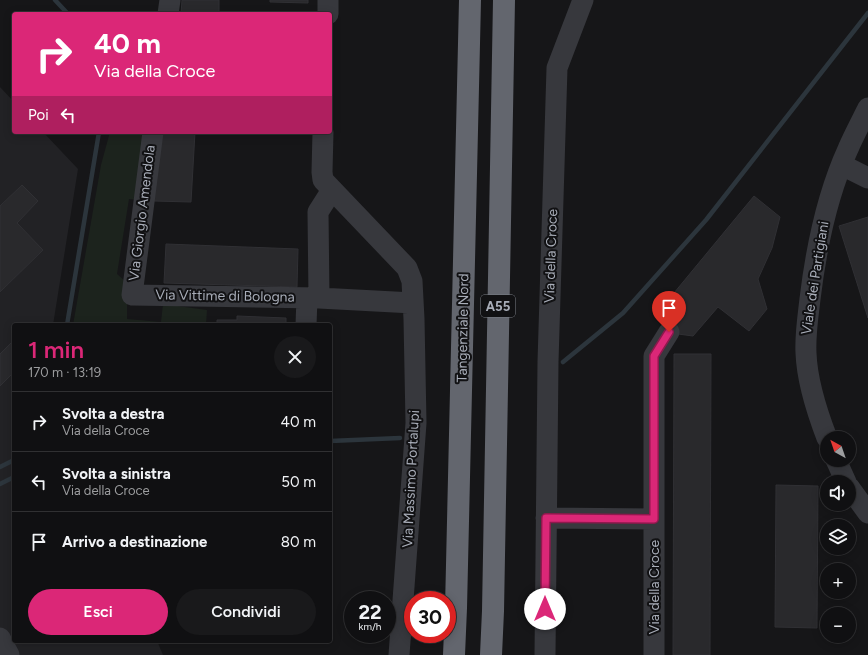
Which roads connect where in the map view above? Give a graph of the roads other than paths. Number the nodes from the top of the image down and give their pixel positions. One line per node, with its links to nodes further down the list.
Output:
1 (170, 0): 6 (street)
2 (328, 0): 7 (street)
3 (470, 0): 27 (highway, Tangenziale Nord / A55)
4 (504, 0): 28 (highway, A55)
5 (583, 0): 22 (street, Via della Croce)
6 (168, 12)
7 (328, 12)
8 (868, 108): 11 (street, Viale dei Partigiani)
9 (153, 134): 14 (street, Via Giorgio Amendola)
10 (323, 134): 13 (street, Via Massimo Portalupi)
11 (842, 165): 12 (street); 19 (street, Viale dei Partigiani)
12 (868, 178)
13 (332, 190): 15 (street); 16 (street, Via Massimo Portalupi)
14 (132, 295): 15 (street, Via Vittime di Bologna)
15 (313, 298): 16 (street); 17 (street)
16 (413, 302): 26 (street, Via Massimo Portalupi)
17 (307, 323)
18 (669, 332): 23 (street, Via della Croce)
19 (825, 431)
20 (856, 497): 21 (street)
21 (868, 514)
22 (546, 518): 23 (street, Via della Croce); 29 (street, Via della Croce)
23 (654, 519): 30 (street, Via della Croce)
24 (0, 638): 25 (street)
25 (9, 655)
26 (399, 655)
27 (454, 655)
28 (491, 655)
29 (545, 655)
30 (654, 655)

